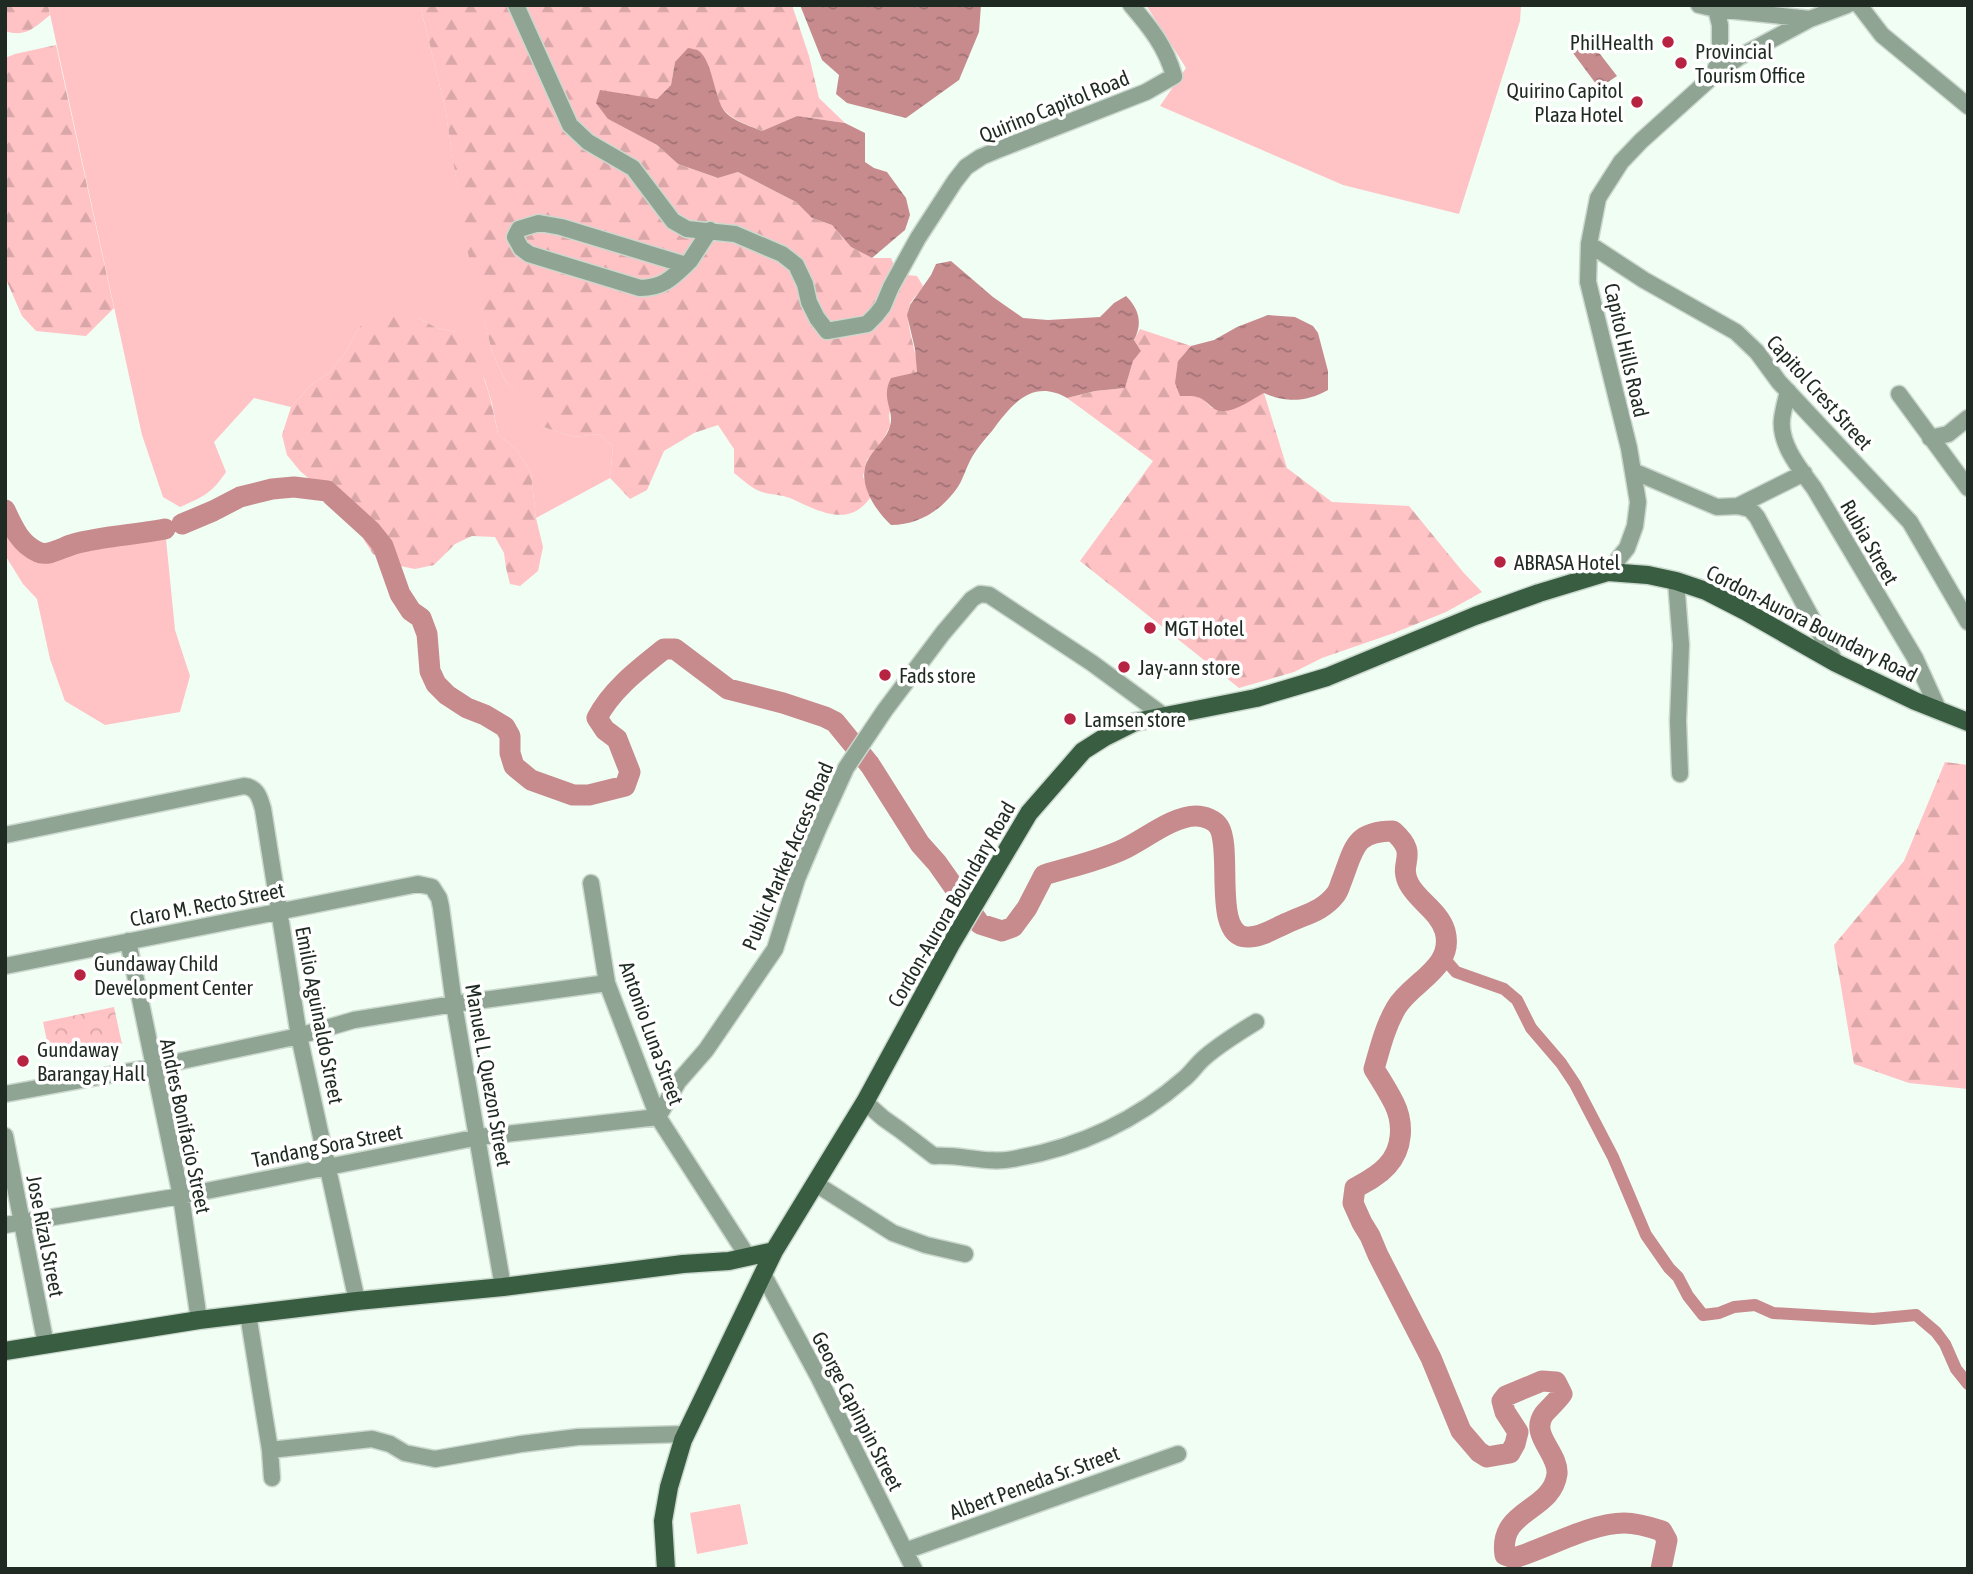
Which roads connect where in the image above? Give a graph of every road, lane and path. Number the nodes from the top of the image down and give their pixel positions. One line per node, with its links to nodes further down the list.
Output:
1 (516, 5): 10 (street, Quirino Capitol Road)
2 (1131, 5): 10 (street, Quirino Capitol Road)
3 (1699, 5): 6 (street)
4 (1858, 5): 9 (street)
5 (1840, 6): 7 (street, Capitol Hills Road)
6 (1716, 9): 7 (street); 8 (street)
7 (1810, 19): 8 (street, Capitol Hills Road)
8 (1713, 76): 11 (street, Capitol Hills Road)
9 (1968, 106)
10 (710, 230): 12 (street)
11 (1589, 244): 13 (street, Capitol Crest Street); 17 (street, Capitol Hills Road)
12 (686, 265): 12 (street)
13 (1788, 391): 18 (street, Rubia Street); 23 (street, Capitol Crest Street)
14 (1899, 394): 16 (street)
15 (1968, 418): 16 (street)
16 (1930, 438): 19 (street)
17 (1633, 471): 20 (street); 21 (street, Capitol Hills Road)
18 (1804, 473): 20 (street); 25 (street, Rubia Street)
19 (1968, 488)
20 (1738, 506): 24 (street)
21 (1608, 572): 22 (main road, Cordon-Aurora Boundary Road); 26 (main road, Cordon-Aurora Boundary Road)
22 (1676, 581): 24 (main road, Cordon-Aurora Boundary Road); 28 (street)
23 (1968, 622)
24 (1836, 663): 25 (main road, Cordon-Aurora Boundary Road)
25 (1939, 711): 27 (main road, Cordon-Aurora Boundary Road)
26 (1164, 716): 41 (main road, Cordon-Aurora Boundary Road); 42 (street, Public Market Access Road)
27 (1968, 722)
28 (1680, 774)
29 (5, 835): 32 (street, Emilio Aguinaldo Street)
30 (591, 883): 35 (street, Antonio Luna Street)
31 (418, 884): 32 (street, Claro M. Recto Street); 36 (street, Manuel L. Quezon Street)
32 (279, 912): 33 (street, Claro M. Recto Street); 38 (street, Emilio Aguinaldo Street)
33 (128, 942): 34 (street, Claro M. Recto Street); 39 (street, Andres Bonifacio Street)
34 (5, 966)
35 (607, 983): 36 (street); 42 (street, Antonio Luna Street)
36 (454, 1004): 38 (street); 44 (street, Manuel L. Quezon Street)
37 (1256, 1022): 41 (street)
38 (299, 1036): 39 (street); 45 (street, Emilio Aguinaldo Street)
39 (153, 1067): 40 (street); 47 (street, Andres Bonifacio Street)
40 (5, 1094)
41 (865, 1102): 46 (main road, Cordon-Aurora Boundary Road)
42 (658, 1117): 44 (street, Tandang Sora Street); 52 (street, Antonio Luna Street)
43 (5, 1136): 48 (street, Jose Rizal Street)
44 (478, 1137): 45 (street, Tandang Sora Street); 55 (street, Manuel L. Quezon Street)
45 (329, 1165): 47 (street, Tandang Sora Street); 56 (street, Emilio Aguinaldo Street)
46 (816, 1184): 50 (main road, Cordon-Aurora Boundary Road); 51 (street)
47 (181, 1196): 48 (street, Tandang Sora Street); 58 (street, Andres Bonifacio Street)
48 (23, 1221): 49 (street, Tandang Sora Street); 59 (street, Jose Rizal Street)
49 (5, 1225)
50 (774, 1251): 52 (main road); 54 (main road, Cordon-Aurora Boundary Road)
51 (965, 1254)
52 (748, 1257): 53 (main road)
53 (729, 1261): 54 (main road); 55 (main road)
54 (761, 1279): 61 (main road, Cordon-Aurora Boundary Road); 65 (street, George Capinpin Street)
55 (503, 1287): 56 (main road)
56 (358, 1301): 57 (main road)
57 (248, 1314): 58 (main road); 62 (street)
58 (199, 1320): 59 (main road)
59 (46, 1345): 60 (main road)
60 (5, 1351)
61 (686, 1434): 62 (street); 66 (main road, Cordon-Aurora Boundary Road)
62 (270, 1450): 64 (street)
63 (1178, 1454): 65 (street, Albert Peneda Sr. Street)
64 (272, 1478)
65 (905, 1551): 67 (street, George Capinpin Street)
66 (666, 1569)
67 (914, 1569)

